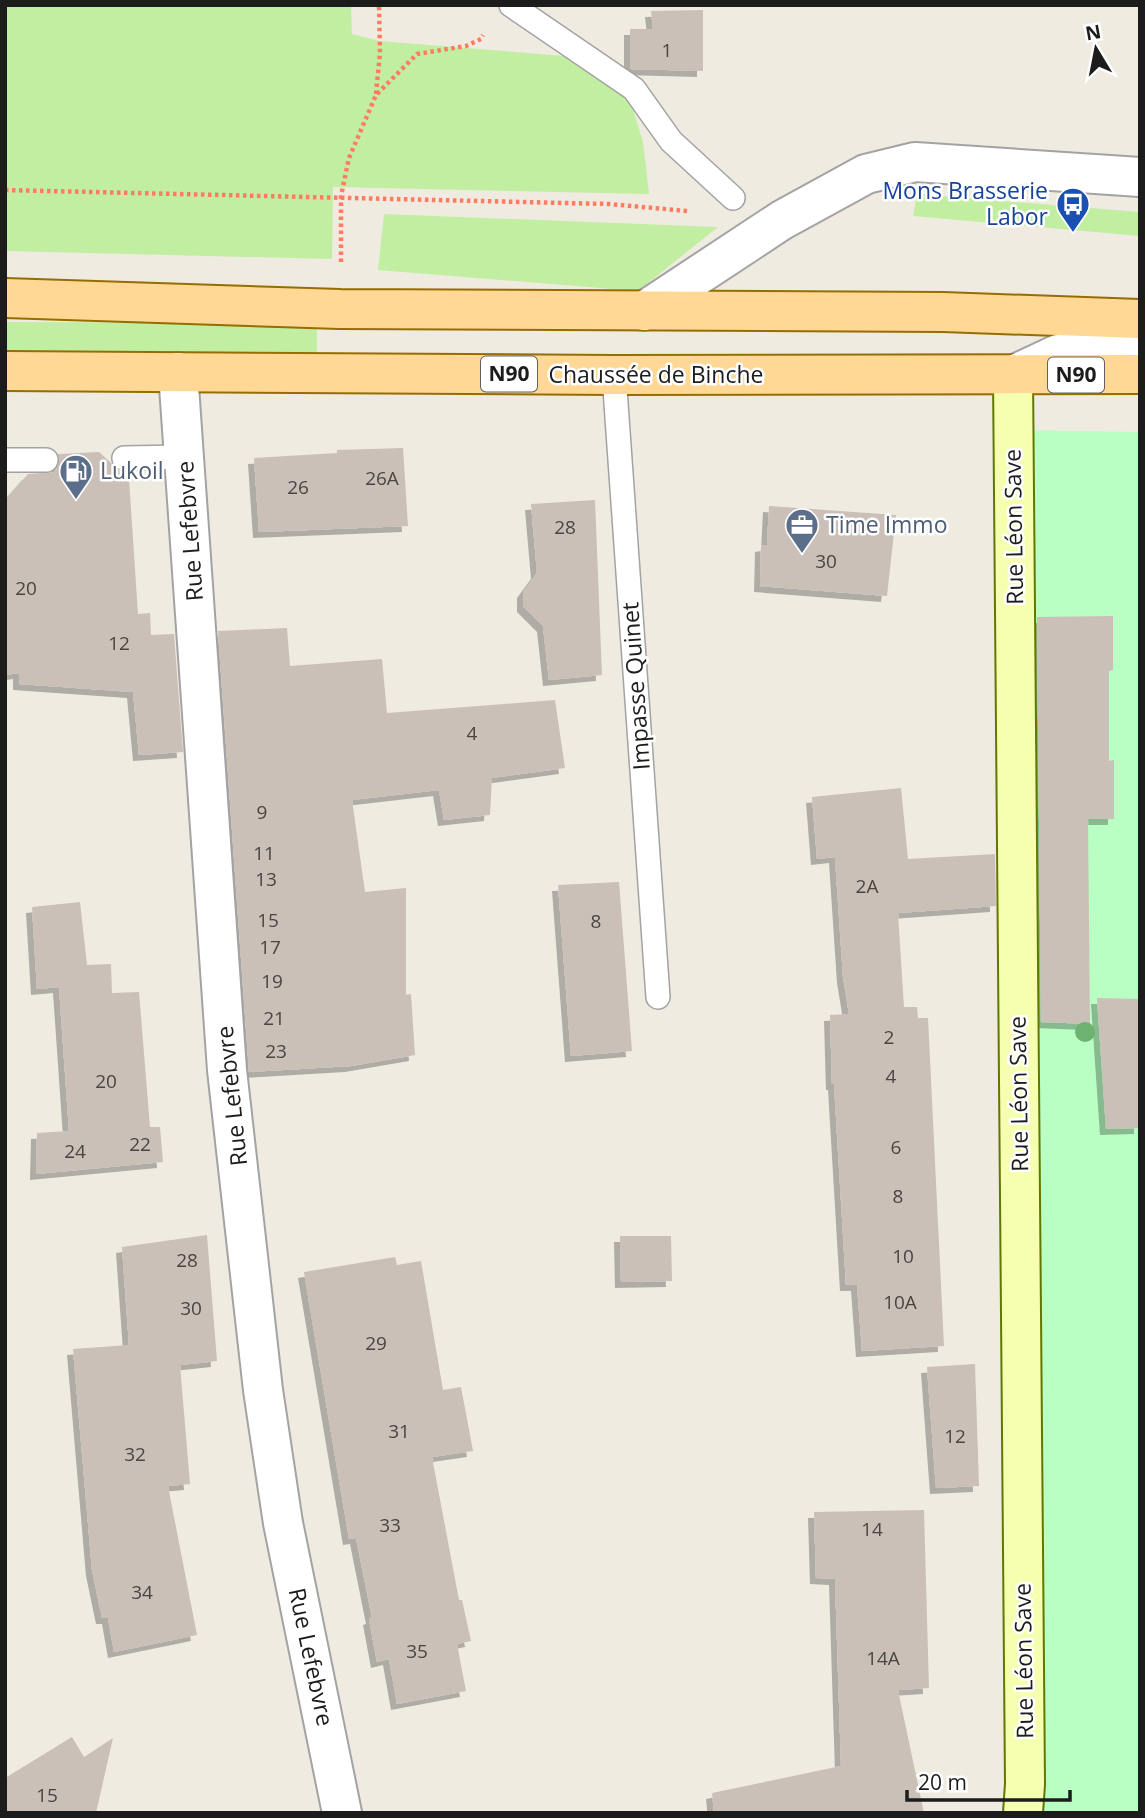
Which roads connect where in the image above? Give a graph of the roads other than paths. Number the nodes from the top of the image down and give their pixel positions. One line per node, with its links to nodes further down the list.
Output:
1 (511, 5): 3 (lane)
2 (1140, 177): 5 (street)
3 (733, 198)
4 (5, 298): 5 (main road)
5 (644, 310): 6 (main road)
6 (1140, 319)
7 (1140, 351): 12 (street, Chaussée de Binche)
8 (5, 371): 9 (main road, Chaussée de Binche / N90)
9 (178, 372): 11 (main road, Chaussée de Binche / N90); 13 (street, Rue Lefebvre)
10 (1140, 374): 12 (main road, Chaussée de Binche / N90)
11 (614, 375): 12 (main road, Chaussée de Binche / N90); 17 (lane, Impasse Quinet)
12 (1013, 375): 19 (street, Rue Léon Save)
13 (184, 457): 14 (lane); 18 (street, Rue Lefebvre)
14 (124, 458)
15 (5, 460): 16 (lane)
16 (46, 460)
17 (659, 997)
18 (342, 1813)
19 (1023, 1813)

